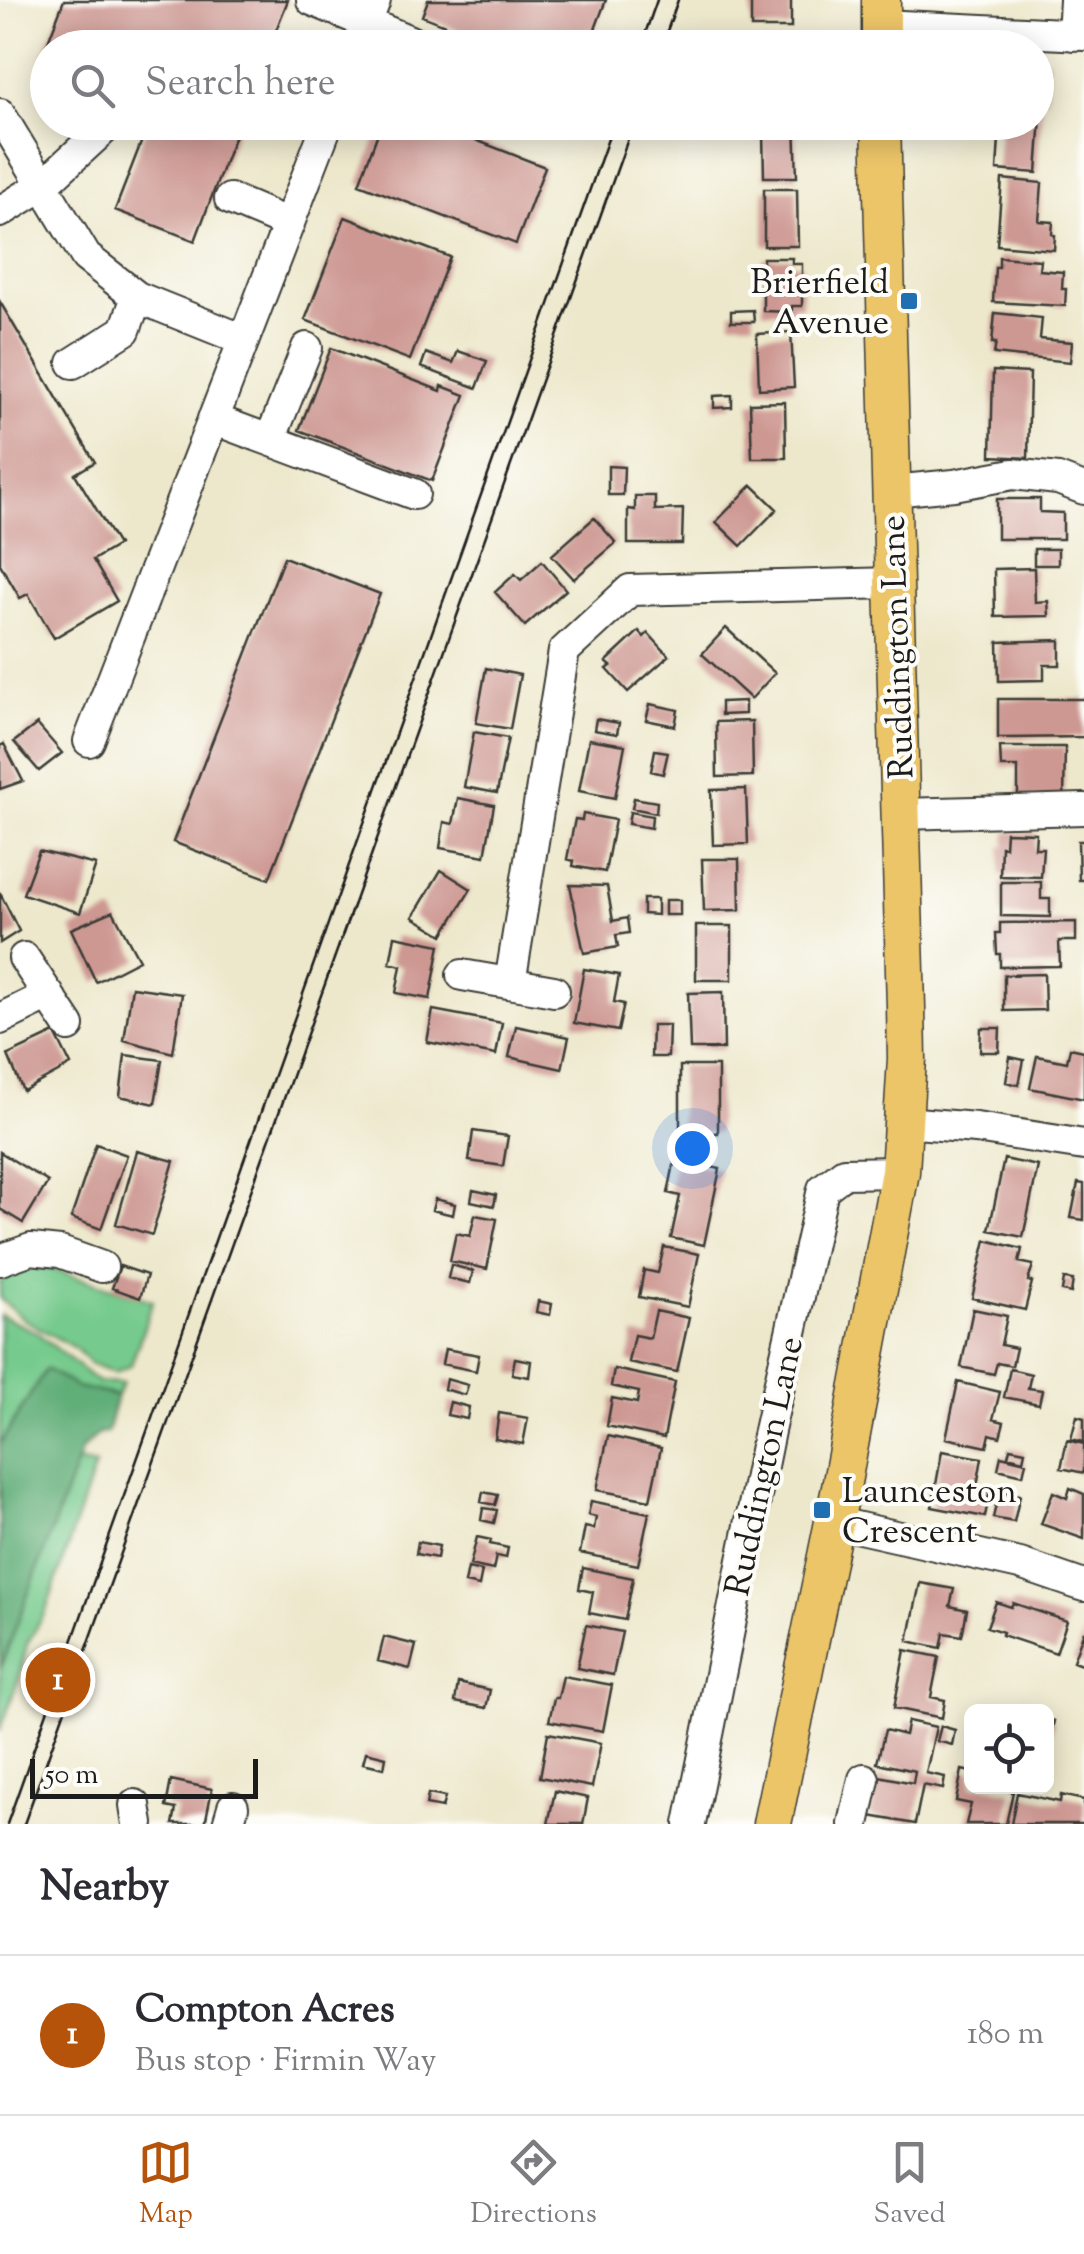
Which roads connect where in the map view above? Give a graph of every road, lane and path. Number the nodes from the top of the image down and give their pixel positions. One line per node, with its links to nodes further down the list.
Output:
1 (312, 0): 3 (street)
2 (1075, 0): 6 (street)
3 (366, 23)
4 (881, 24): 5 (street)
5 (988, 30)
6 (1078, 35)
7 (0, 114): 11 (street)
8 (92, 140): 11 (street)
9 (321, 140): 14 (street)
10 (882, 140): 22 (main road, Ruddington Lane)
11 (43, 185): 13 (street); 15 (street)
12 (230, 200): 14 (street)
13 (0, 212)
14 (289, 224): 16 (street)
15 (137, 297): 16 (street); 18 (street)
16 (244, 340): 19 (street)
17 (307, 348): 20 (street)
18 (73, 363)
19 (214, 418): 20 (street); 25 (street)
20 (270, 440): 23 (street)
21 (1084, 488): 22 (street)
22 (892, 491): 24 (main road, Ruddington Lane)
23 (414, 494)
24 (894, 583): 27 (main road, Ruddington Lane); 30 (street)
25 (89, 741)
26 (1084, 808): 27 (street)
27 (901, 814): 35 (main road, Ruddington Lane)
28 (24, 958): 32 (street)
29 (462, 975): 30 (street)
30 (510, 983): 31 (street)
31 (554, 991)
32 (49, 996): 33 (street); 34 (street)
33 (0, 1018)
34 (69, 1026)
35 (904, 1122): 36 (street); 37 (main road, Ruddington Lane)
36 (1084, 1145)
37 (900, 1172): 40 (main road, Ruddington Lane); 43 (street, Ruddington Lane)
38 (0, 1260): 39 (street)
39 (102, 1266)
40 (833, 1522): 41 (street); 44 (main road, Ruddington Lane)
41 (1084, 1586)
42 (864, 1779): 45 (street)
43 (690, 1824)
44 (772, 1824)
45 (854, 1824)

